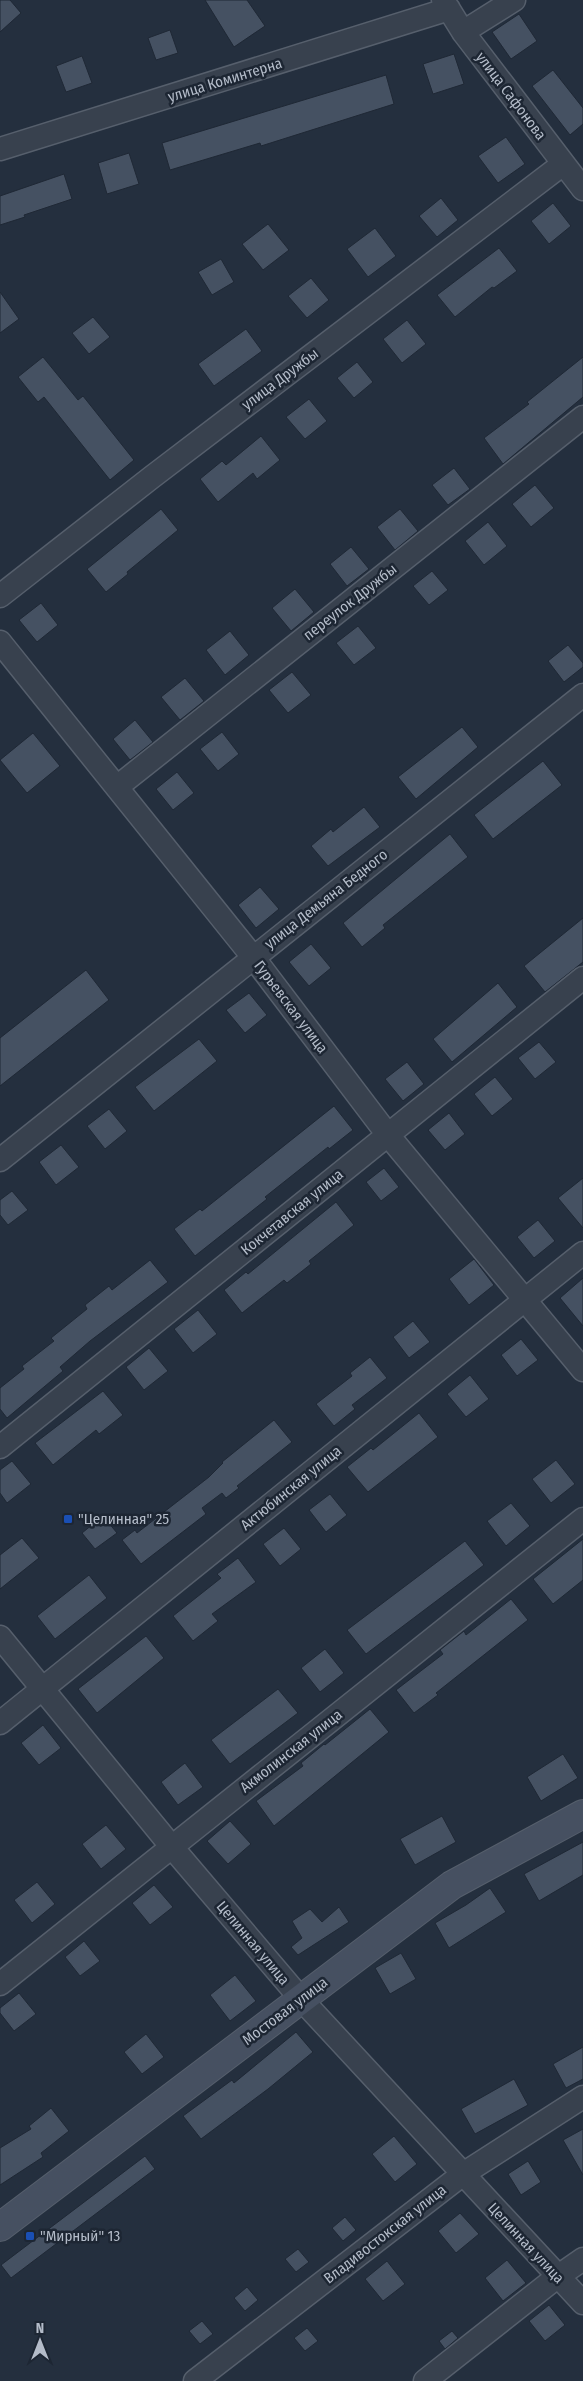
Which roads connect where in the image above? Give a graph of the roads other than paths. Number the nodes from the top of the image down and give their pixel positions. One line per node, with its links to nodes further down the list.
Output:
1 (514, 0): 3 (street)
2 (446, 5): 3 (street, улица Сафонова); 4 (street, улица Коминтерна)
3 (463, 32): 5 (street, улица Сафонова)
4 (0, 149)
5 (563, 164): 6 (street, улица Сафонова); 8 (street, улица Дружбы)
6 (583, 189)
7 (583, 417): 11 (street, переулок Дружбы)
8 (0, 596)
9 (0, 642): 11 (street, Гурьевская улица)
10 (583, 695): 12 (street, улица Демьяна Бедного)
11 (117, 787): 12 (street, Гурьевская улица)
12 (253, 957): 14 (street, Гурьевская улица); 15 (street, улица Демьяна Бедного)
13 (583, 978): 14 (street, Кокчетавская улица)
14 (388, 1135): 17 (street, Гурьевская улица); 19 (street, Кокчетавская улица)
15 (0, 1160)
16 (583, 1253): 17 (street, Актюбинская улица)
17 (525, 1300): 18 (street, Гурьевская улица); 22 (street, Актюбинская улица)
18 (583, 1370)
19 (0, 1447)
20 (583, 1519): 25 (street, Акмолинская улица)
21 (0, 1637): 22 (street, Целинная улица)
22 (43, 1688): 23 (street, Актюбинская улица); 25 (street, Целинная улица)
23 (0, 1723)
24 (583, 1814): 27 (street, Мостовая улица)
25 (171, 1846): 26 (street, Акмолинская улица); 27 (street, Целинная улица)
26 (0, 1984)
27 (300, 1999): 29 (street, Целинная улица); 30 (street, Мостовая улица)
28 (583, 2097): 29 (street, Владивостокская улица)
29 (463, 2174): 32 (street, Целинная улица); 34 (street, Владивостокская улица)
30 (0, 2227)
31 (583, 2259): 32 (street)
32 (556, 2277): 33 (street, Целинная улица); 35 (street)
33 (583, 2303)
34 (194, 2381)
35 (425, 2381)

